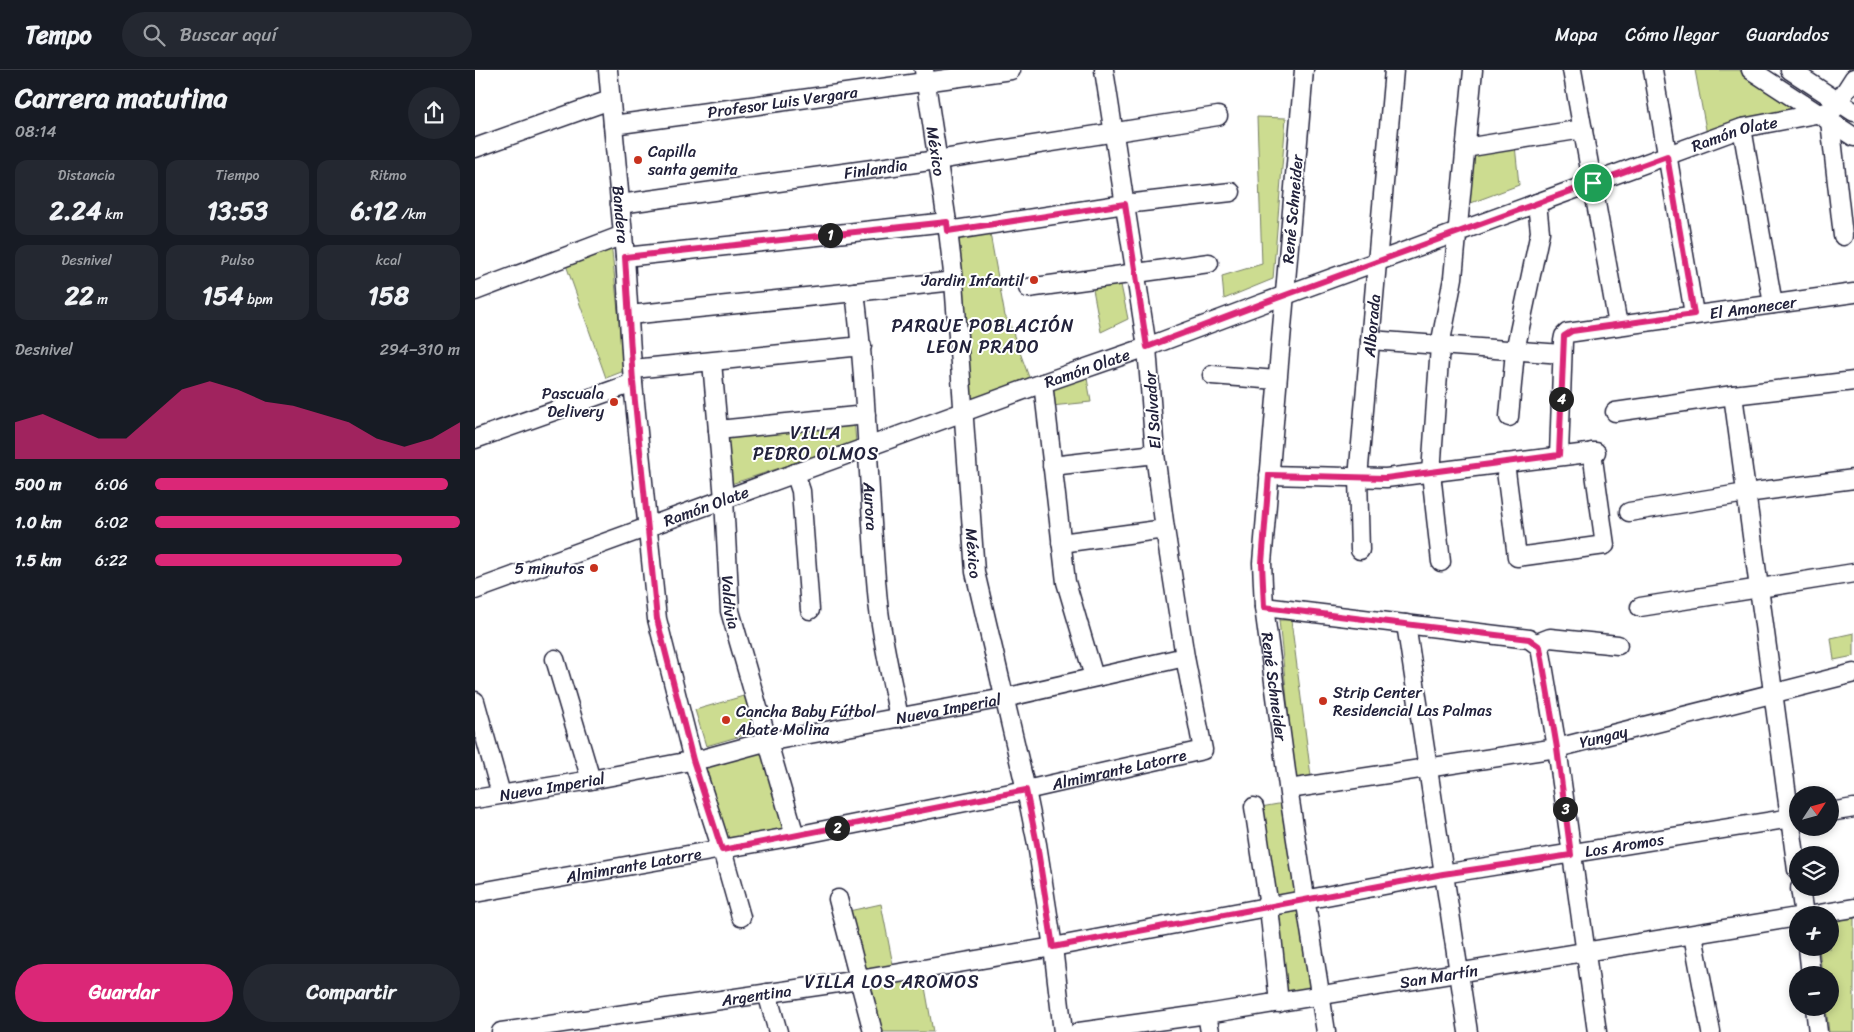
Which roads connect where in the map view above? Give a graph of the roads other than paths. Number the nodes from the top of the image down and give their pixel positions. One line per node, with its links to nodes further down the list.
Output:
1 (607, 70): 14 (street, Bandera)
2 (1011, 70): 11 (street, Profesor Luis Vergara)
3 (1105, 70): 22 (street, El Salvador)
4 (1304, 70): 46 (street, René Schneider)
5 (1393, 70): 38 (street, Alborada)
6 (1475, 70): 25 (street)
7 (1573, 70): 21 (street)
8 (1653, 70): 26 (street)
9 (1751, 70): 13 (street)
10 (1788, 70): 13 (street); 15 (street)
11 (925, 76): 19 (street, Profesor Luis Vergara); 27 (street, México)
12 (1854, 78): 15 (street)
13 (1776, 86): 18 (street)
14 (610, 100): 19 (street, Bandera); 24 (street)
15 (1838, 102): 16 (street); 18 (street, Ramón Olate)
16 (1854, 112)
17 (1218, 116): 22 (street, Finlandia)
18 (1824, 117): 20 (street, Ramón Olate); 23 (street); 36 (street)
19 (613, 125): 31 (street, Bandera)
20 (1742, 128): 26 (street, Ramón Olate); 47 (street)
21 (1583, 129): 25 (street); 28 (street)
22 (1114, 132): 27 (street, Finlandia); 32 (street, El Salvador)
23 (1854, 137)
24 (475, 148)
25 (1465, 148): 34 (street)
26 (1667, 156): 28 (street, Ramón Olate); 48 (street)
27 (937, 160): 31 (street, Finlandia); 33 (street, México)
28 (1593, 183): 30 (street, Ramón Olate); 50 (street)
29 (1231, 192): 32 (street)
30 (1537, 203): 34 (street, Ramón Olate); 55 (street)
31 (620, 204): 35 (street, Bandera)
32 (1125, 204): 33 (street); 40 (street, El Salvador)
33 (948, 226): 37 (street); 41 (street, México)
34 (1458, 232): 38 (street, Ramón Olate); 53 (street)
35 (623, 235): 37 (street, Bandera); 43 (street)
36 (1843, 236)
37 (625, 257): 49 (street, Bandera)
38 (1376, 262): 46 (street, Ramón Olate); 51 (street, Alborada)
39 (1209, 263): 40 (street)
40 (1136, 274): 42 (street); 54 (street, El Salvador)
41 (954, 280): 44 (street); 64 (street, México)
42 (1028, 288)
43 (475, 292)
44 (855, 292): 49 (street); 52 (street, Aurora)
45 (1854, 293): 47 (street, El Amanecer)
46 (1285, 295): 54 (street, Ramón Olate); 60 (street, René Schneider)
47 (1773, 304): 48 (street, El Amanecer)
48 (1694, 314): 50 (street, El Amanecer)
49 (629, 315): 59 (street, Bandera)
50 (1618, 325): 56 (street, El Amanecer)
51 (1369, 340): 53 (street); 78 (street, Alborada)
52 (862, 346): 57 (street); 66 (street, Aurora)
53 (1440, 346): 55 (street); 75 (street)
54 (1147, 347): 62 (street, Ramón Olate); 71 (street, El Salvador)
55 (1515, 351): 56 (street); 67 (street)
56 (1562, 354): 72 (street, El Amanecer)
57 (712, 362): 59 (street); 68 (street, Valdivia)
58 (1212, 375): 60 (street)
59 (633, 376): 69 (street); 83 (street, Bandera)
60 (1277, 380): 77 (street, René Schneider)
61 (1854, 381): 63 (street)
62 (1043, 383): 64 (street, Ramón Olate); 74 (street)
63 (1733, 395): 65 (street); 80 (street)
64 (965, 411): 70 (street, Ramón Olate); 102 (street, México)
65 (1615, 412)
66 (866, 415): 68 (street); 70 (street, Aurora)
67 (1509, 417)
68 (718, 430): 81 (street, Valdivia)
69 (475, 439)
70 (867, 447): 76 (street, Ramón Olate); 104 (street, Aurora)
71 (1155, 454): 74 (street); 84 (street, El Salvador)
72 (1559, 455): 73 (street); 73 (street)
73 (1505, 463): 75 (street)
74 (1052, 466): 85 (street)
75 (1431, 472): 78 (street); 87 (street)
76 (795, 473): 81 (street, Ramón Olate); 93 (street)
77 (1269, 475): 78 (street); 91 (street, René Schneider)
78 (1358, 478): 86 (street, Alborada)
79 (1854, 479): 80 (street)
80 (1746, 493): 82 (street); 89 (street)
81 (724, 499): 83 (street, Ramón Olate); 105 (street, Valdivia)
82 (1629, 512)
83 (647, 527): 90 (street, Ramón Olate); 108 (street, Bandera)
84 (1165, 529): 85 (street); 97 (street, El Salvador)
85 (1061, 542): 100 (street)
86 (1360, 550)
87 (1441, 562)
88 (1854, 573): 89 (street)
89 (1760, 588): 92 (street); 101 (street)
90 (475, 590)
91 (1264, 607): 94 (street); 112 (street, René Schneider)
92 (1640, 607)
93 (810, 610)
94 (1406, 624): 95 (street); 109 (street)
95 (1537, 643): 96 (street); 106 (street)
96 (1618, 645)
97 (1185, 657): 100 (street, Nueva Imperial); 107 (street, El Salvador)
98 (555, 659): 110 (street)
99 (1854, 674): 101 (street, Yungay)
100 (1094, 677): 102 (street, Nueva Imperial)
101 (1774, 692): 106 (street, Yungay); 111 (street)
102 (1004, 698): 104 (street, Nueva Imperial); 113 (street, México)
103 (475, 701): 114 (street)
104 (899, 718): 105 (street, Nueva Imperial)
105 (768, 742): 108 (street, Nueva Imperial); 120 (street, Valdivia)
106 (1557, 748): 109 (street, Yungay); 122 (street)
107 (1203, 750): 113 (street, Almimrante Latorre)
108 (693, 760): 110 (street, Nueva Imperial); 121 (street, Bandera)
109 (1427, 768): 112 (street, Yungay); 123 (street)
110 (591, 780): 114 (street, Nueva Imperial)
111 (1789, 786)
112 (1289, 789): 126 (street, René Schneider)
113 (1026, 790): 120 (street, Almimrante Latorre); 133 (street, México)
114 (501, 794): 115 (street, Nueva Imperial)
115 (475, 799)
116 (1254, 807): 127 (street)
117 (1854, 808): 118 (street)
118 (1839, 810)
119 (1789, 819): 122 (street, Los Aromos)
120 (795, 836): 121 (street, Almimrante Latorre)
121 (722, 850): 124 (street, Almimrante Latorre); 130 (street, Bandera)
122 (1571, 855): 123 (street, Los Aromos); 134 (street)
123 (1443, 874): 126 (street, Los Aromos); 135 (street)
124 (475, 893)
125 (838, 898): 136 (street)
126 (1304, 901): 127 (street, Argentina); 138 (street, René Schneider)
127 (1269, 908): 133 (street, Argentina); 139 (street)
128 (1854, 908): 129 (street)
129 (1839, 911)
130 (741, 917)
131 (1789, 919): 132 (street, San Martín)
132 (1693, 935): 134 (street, San Martín); 151 (street)
133 (1053, 947): 136 (street, Argentina); 145 (street, México)
134 (1585, 952): 135 (street, San Martín); 150 (street)
135 (1459, 973): 138 (street, San Martín); 149 (street)
136 (859, 980): 137 (street, Argentina); 144 (street)
137 (767, 993): 142 (street, Argentina); 143 (street)
138 (1319, 996): 139 (street, San Martín); 148 (street, René Schneider)
139 (1279, 1003): 140 (street, San Martín)
140 (1207, 1014): 146 (street, San Martín); 147 (street)
141 (1816, 1016): 152 (street)
142 (501, 1032)
143 (778, 1032)
144 (873, 1032)
145 (1063, 1032)
146 (1079, 1032)
147 (1210, 1032)
148 (1325, 1032)
149 (1468, 1032)
150 (1597, 1032)
151 (1711, 1032)
152 (1818, 1032)

